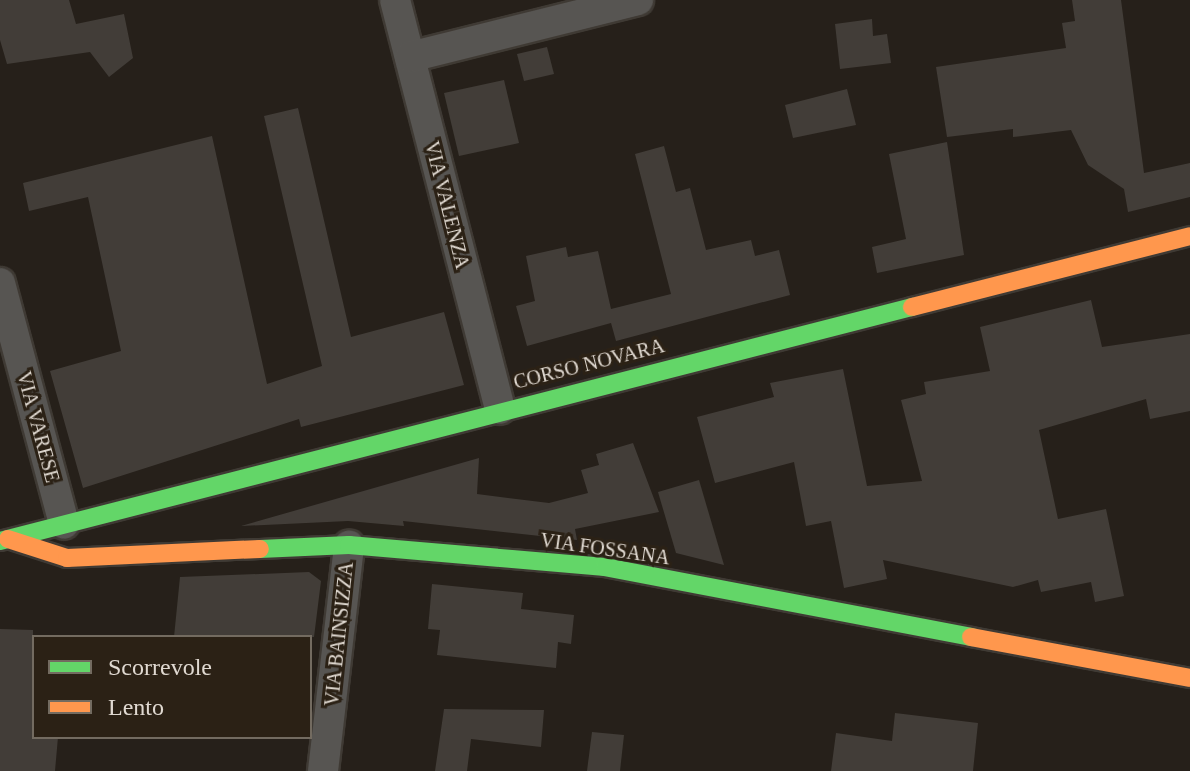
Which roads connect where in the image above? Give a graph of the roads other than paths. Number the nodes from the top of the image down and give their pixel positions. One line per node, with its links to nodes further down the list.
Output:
1 (395, 0): 3 (street, VIA VALENZA)
2 (638, 0): 3 (street)
3 (410, 57): 6 (street, VIA VALENZA)
4 (1190, 236): 6 (main road, CORSO NOVARA)
5 (0, 283): 7 (street, VIA VARESE)
6 (500, 409): 7 (main road, CORSO NOVARA)
7 (64, 524): 8 (main road, CORSO NOVARA)
8 (4, 540): 9 (main road, VIA FOSSANA)
9 (349, 545): 10 (main road, VIA FOSSANA); 11 (street, VIA BAINSIZZA)
10 (1190, 678)
11 (323, 771)

